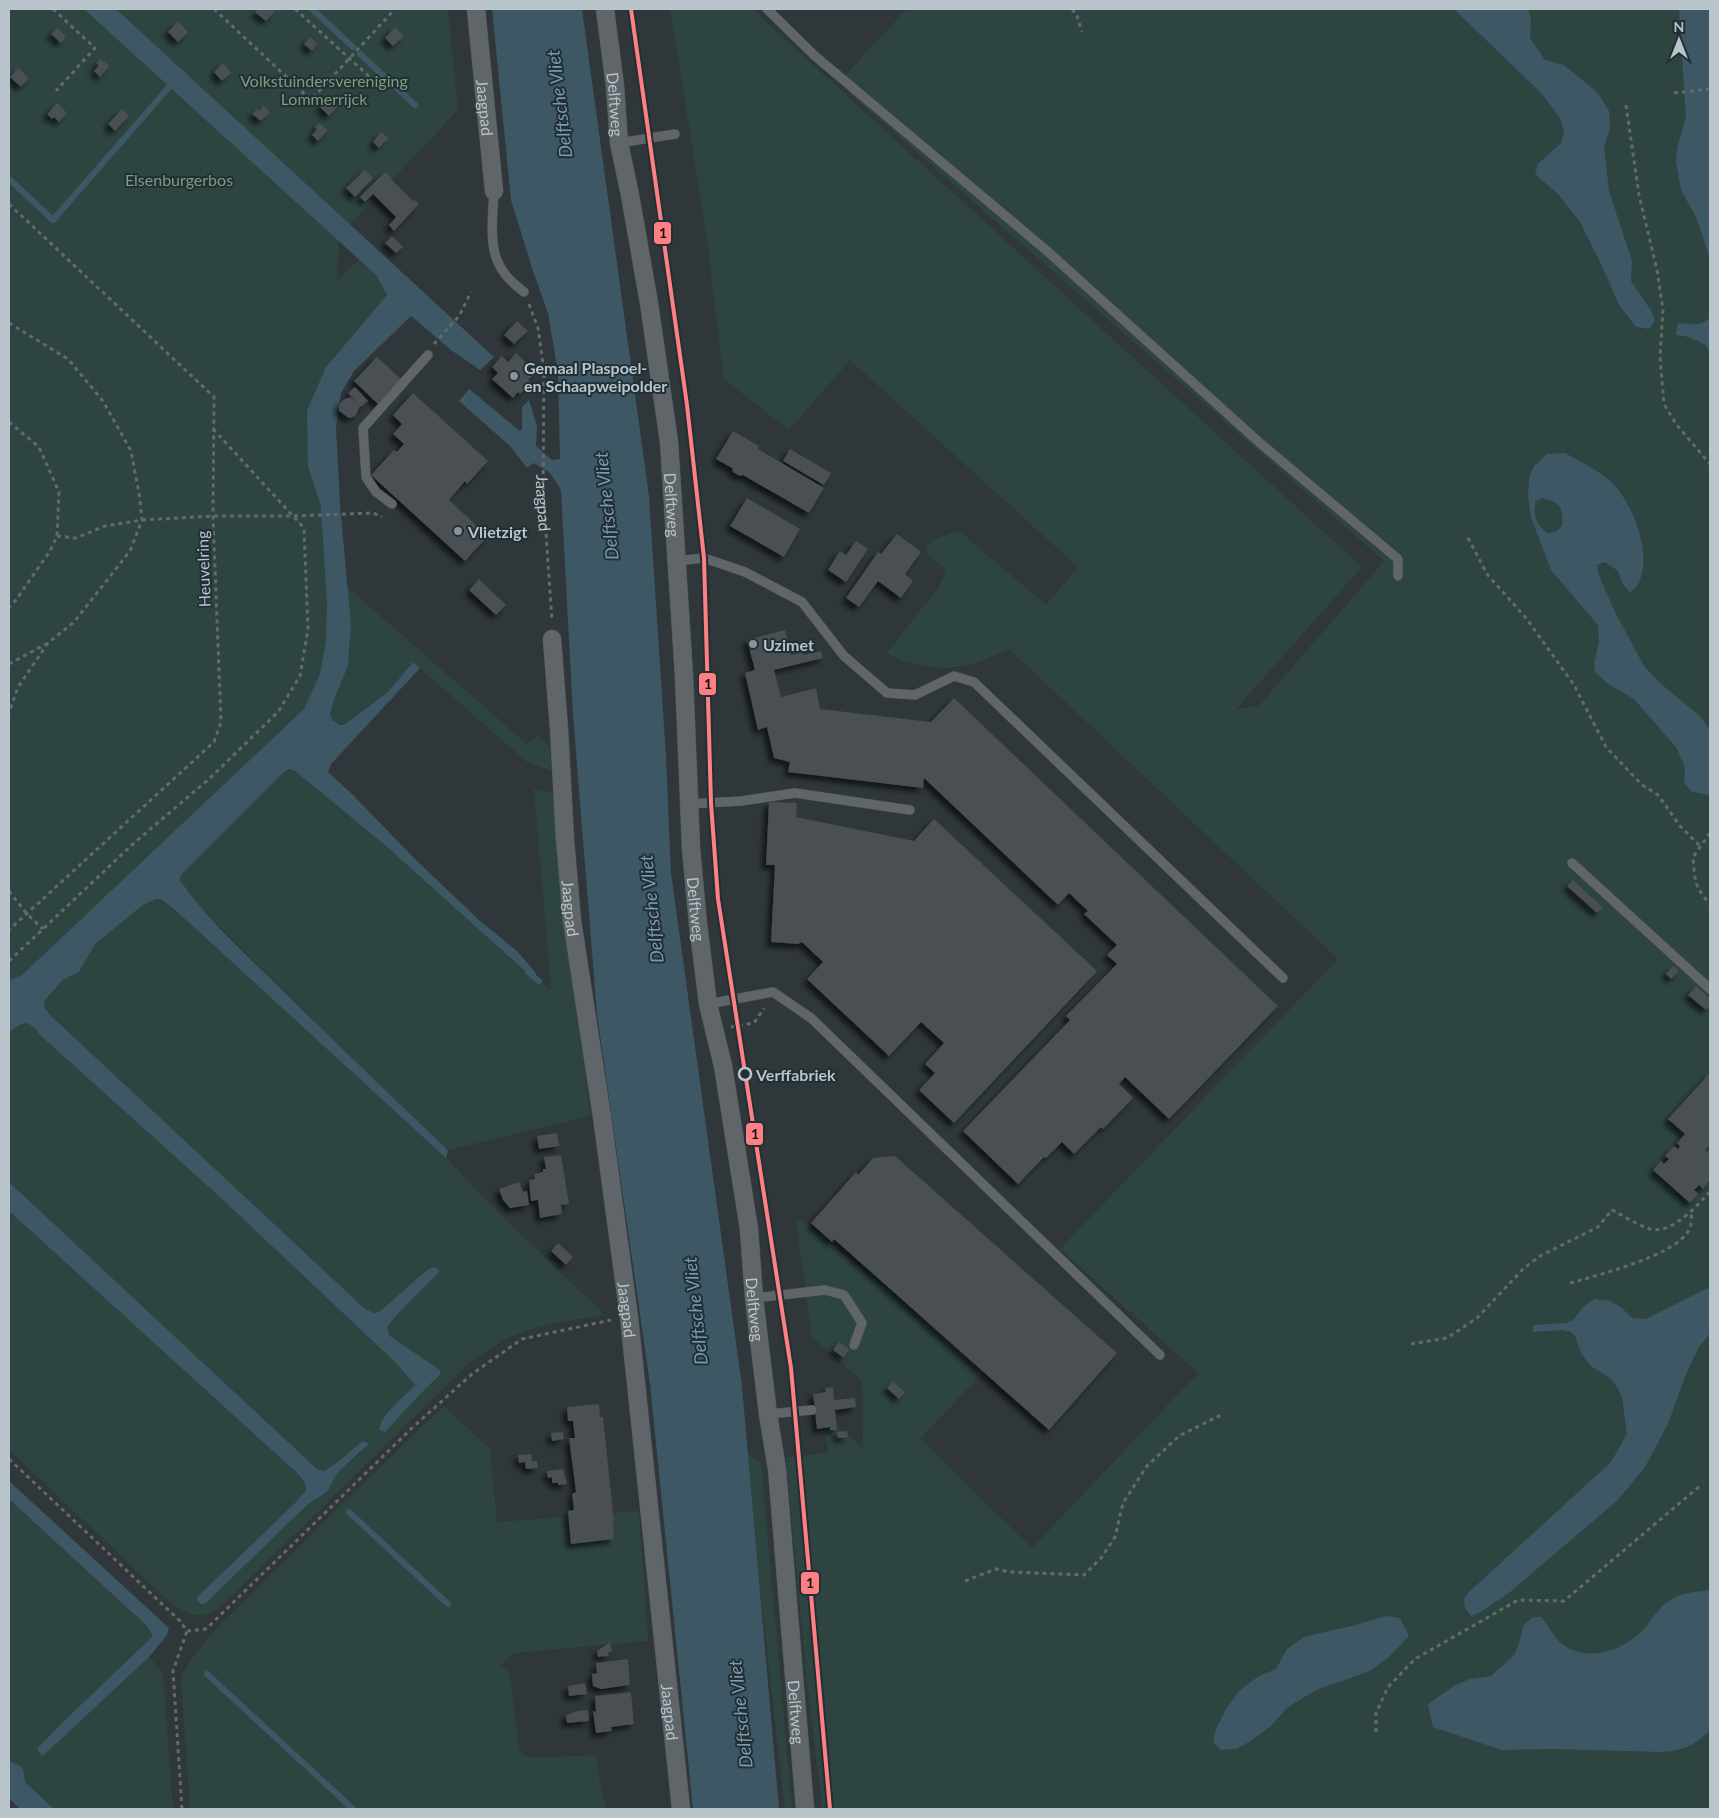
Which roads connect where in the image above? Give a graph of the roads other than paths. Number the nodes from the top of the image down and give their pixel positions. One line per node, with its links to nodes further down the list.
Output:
1 (476, 9): 6 (street, Jaagpad)
2 (605, 9): 5 (street, Delftweg)
3 (767, 9): 11 (lane)
4 (675, 134): 5 (lane)
5 (619, 143): 10 (street, Delftweg)
6 (494, 191): 7 (lane)
7 (524, 292)
8 (428, 355): 9 (lane)
9 (392, 504)
10 (677, 561): 13 (street, Delftweg); 16 (lane)
11 (1398, 576)
12 (552, 639): 24 (street, Jaagpad)
13 (689, 804): 14 (lane); 18 (street, Delftweg)
14 (910, 810)
15 (1572, 863): 17 (lane)
16 (1283, 978)
17 (1710, 989)
18 (708, 1004): 19 (street, Delftweg); 21 (lane)
19 (754, 1298): 20 (lane); 23 (street, Delftweg)
20 (854, 1345)
21 (1160, 1355)
22 (812, 1410): 23 (lane)
23 (768, 1414): 25 (street, Delftweg)
24 (681, 1809)
25 (805, 1809)

